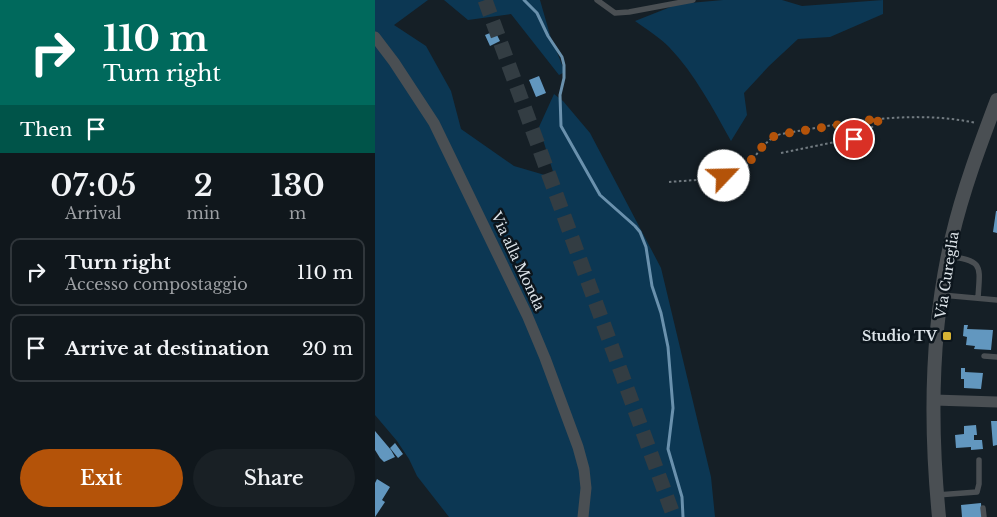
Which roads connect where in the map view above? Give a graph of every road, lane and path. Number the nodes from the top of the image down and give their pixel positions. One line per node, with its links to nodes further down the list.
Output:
1 (597, 0): 2 (lane)
2 (693, 0)
3 (375, 38): 20 (street, Via alla Monda)
4 (997, 100): 6 (street, Via Cureglia)
5 (881, 118): 6 (path); 7 (path); 8 (path)
6 (987, 125): 9 (street, Via Cureglia)
7 (781, 152)
8 (669, 182)
9 (948, 256): 10 (street, Via Cureglia); 11 (lane)
10 (942, 295): 11 (lane); 15 (street, Via Cureglia)
11 (977, 298): 12 (lane)
12 (997, 300)
13 (984, 356): 14 (lane)
14 (997, 357)
15 (934, 400): 16 (street); 18 (street, Via Cureglia)
16 (997, 402)
17 (979, 460): 18 (lane)
18 (937, 495): 21 (street, Via Cureglia)
19 (983, 508): 22 (lane)
20 (583, 517)
21 (939, 517)
22 (984, 517)

